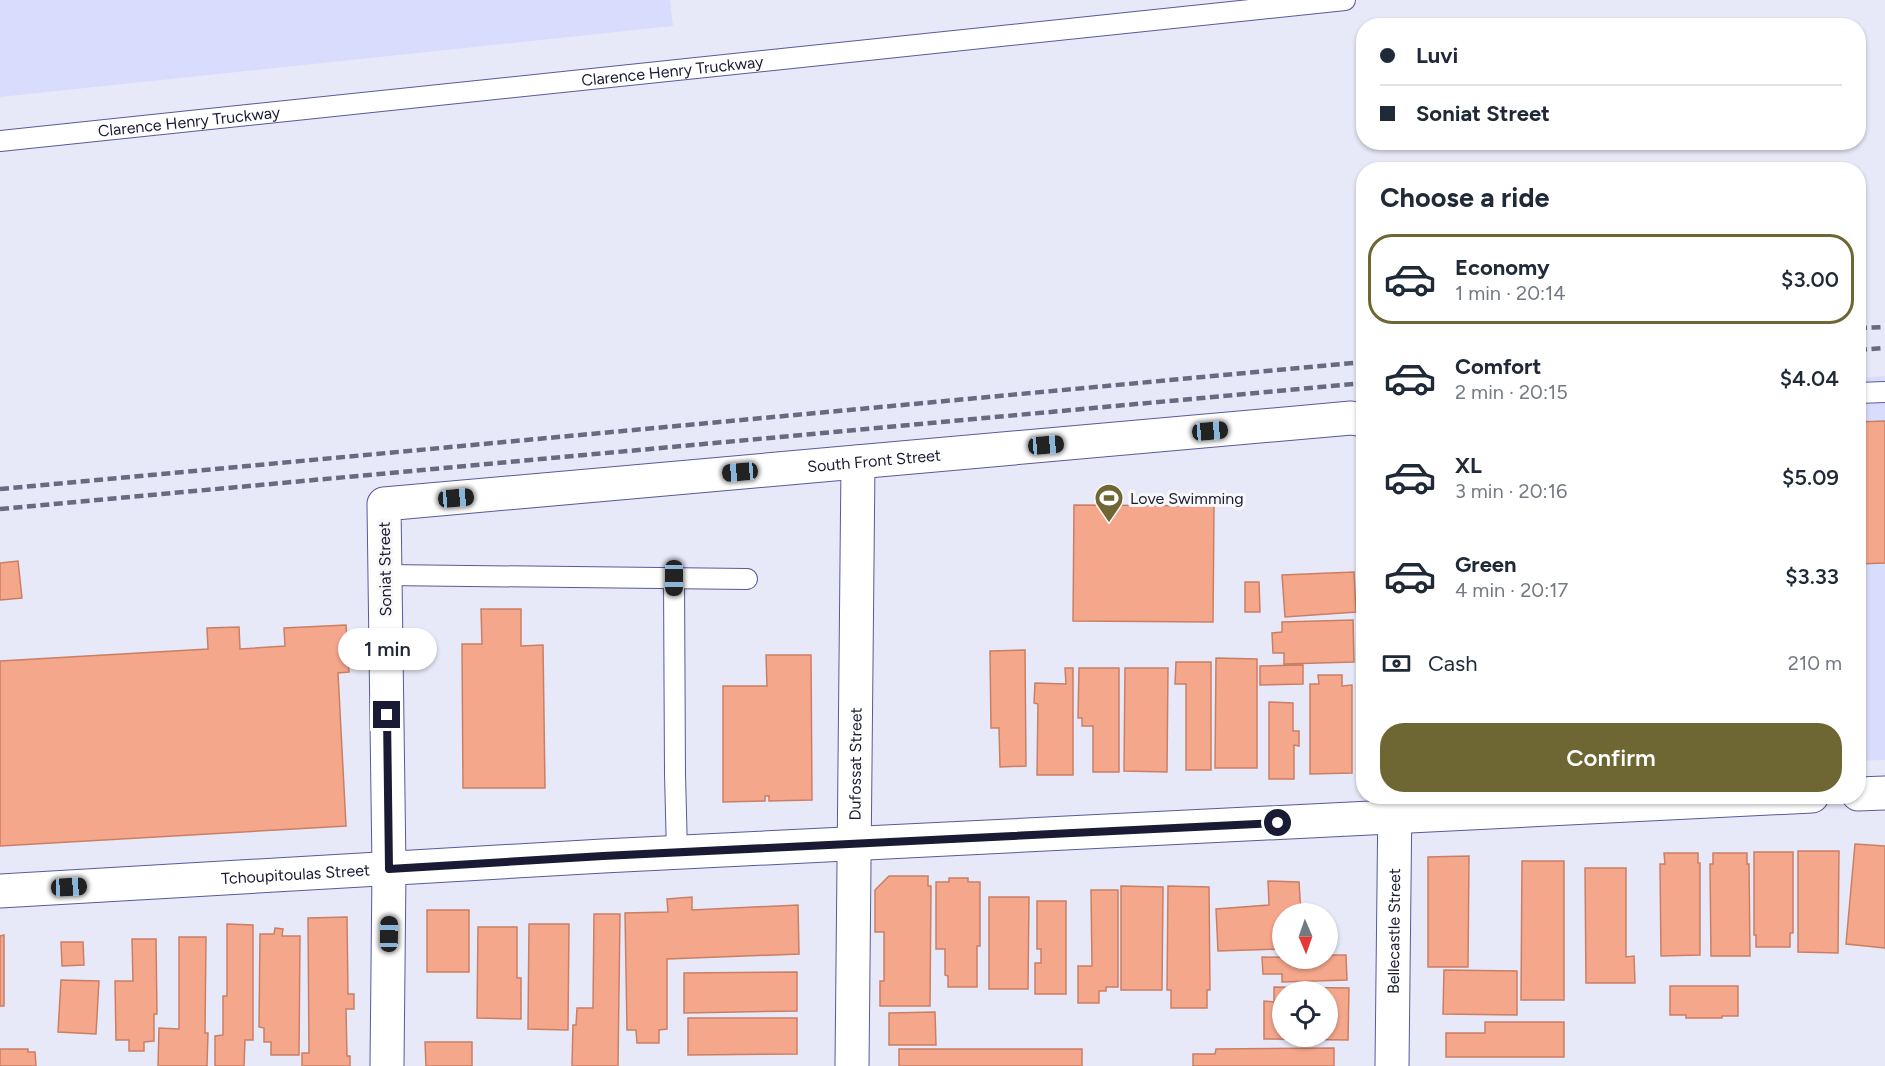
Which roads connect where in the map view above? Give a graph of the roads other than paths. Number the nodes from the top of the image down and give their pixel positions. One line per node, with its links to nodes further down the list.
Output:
1 (1345, 0): 2 (lane, Clarence Henry Truckway)
2 (0, 141)
3 (1885, 392): 4 (lane)
4 (1866, 393)
5 (1356, 419): 6 (street, South Front Street)
6 (858, 462): 7 (street, South Front Street); 15 (street, Dufossat Street)
7 (384, 504): 8 (street, Soniat Street)
8 (386, 575): 9 (lane); 17 (street, Soniat Street)
9 (674, 578): 10 (lane); 16 (lane)
10 (747, 579)
11 (1885, 793): 12 (street)
12 (1866, 794)
13 (1509, 804): 14 (street, Tchoupitoulas Street)
14 (1395, 807): 15 (street, Tchoupitoulas Street); 21 (street, Bellecastle Street)
15 (855, 843): 16 (street, Tchoupitoulas Street); 20 (street, Dufossat Street)
16 (677, 853): 17 (street, Tchoupitoulas Street)
17 (389, 869): 18 (street, Tchoupitoulas Street); 19 (street, Soniat Street)
18 (0, 891)
19 (387, 1066)
20 (852, 1066)
21 (1392, 1066)

